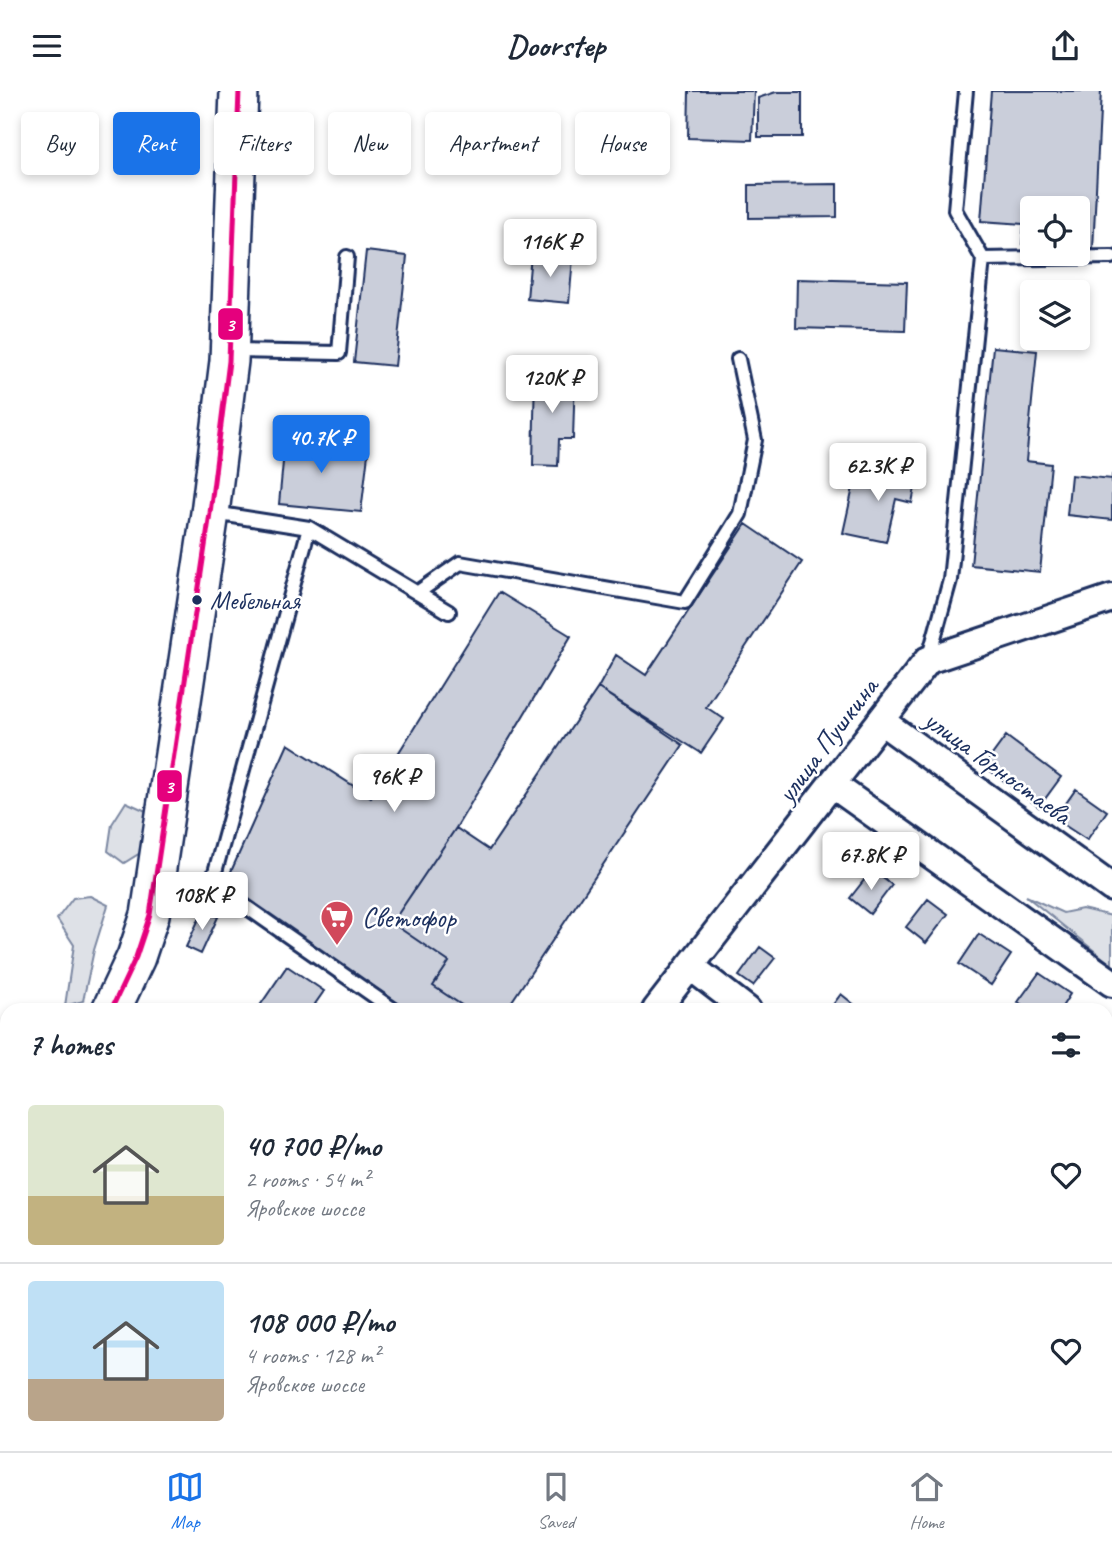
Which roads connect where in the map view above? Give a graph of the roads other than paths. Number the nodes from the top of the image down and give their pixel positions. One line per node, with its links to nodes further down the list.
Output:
1 (239, 91): 6 (main road)
2 (967, 91): 5 (lane)
3 (348, 257): 6 (lane)
4 (1112, 257): 5 (lane)
5 (984, 259): 13 (lane)
6 (229, 351): 8 (main road)
7 (738, 359): 10 (lane)
8 (210, 513): 9 (lane); 19 (main road)
9 (309, 528): 10 (lane); 20 (lane)
10 (416, 593): 12 (lane)
11 (1112, 598): 13 (street)
12 (449, 612)
13 (928, 660): 14 (street, улица Пушкина)
14 (881, 721): 15 (street, улица Пушкина); 16 (street, улица Горностаева)
15 (833, 785): 17 (street, улица Пушкина); 18 (street)
16 (1112, 888)
17 (690, 966): 21 (street, улица Пушкина); 22 (street)
18 (1112, 983)
19 (114, 1003)
20 (384, 1003)
21 (661, 1003)
22 (738, 1003)

